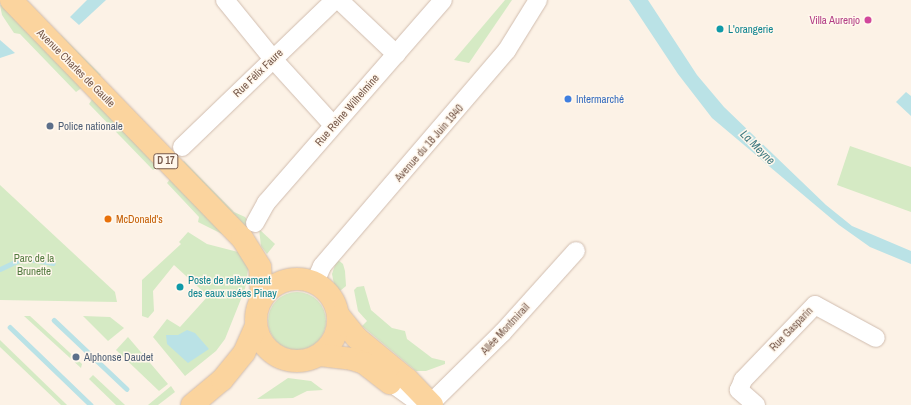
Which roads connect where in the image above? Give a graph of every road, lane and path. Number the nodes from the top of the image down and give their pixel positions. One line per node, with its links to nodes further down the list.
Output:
1 (10, 0): 11 (main road, Avenue Charles de Gaulle / D 17)
2 (335, 0): 8 (street, Rue Félix Faure)
3 (339, 0): 7 (street)
4 (443, 0): 7 (street, Rue Reine Wilhelmine)
5 (538, 0): 13 (street, Avenue du 18 Juin 1940)
6 (231, 2): 8 (street)
7 (396, 54): 9 (street, Rue Reine Wilhelmine)
8 (273, 59): 9 (street); 10 (street, Rue Félix Faure)
9 (333, 125): 11 (street, Rue Reine Wilhelmine)
10 (182, 147)
11 (248, 231): 13 (main road, Avenue Charles de Gaulle / D 17); 14 (main road, Avenue Charles de Gaulle / D 17)
12 (576, 251): 21 (street, Allée Montmirail)
13 (306, 280): 14 (main road, D 17); 15 (main road, D 17)
14 (262, 298): 16 (main road, D 17)
15 (339, 316): 18 (main road); 21 (main road, D 17)
16 (256, 326): 19 (main road); 20 (main road)
17 (876, 338): 23 (street, Rue Gasparin)
18 (320, 355): 19 (main road); 21 (main road)
19 (284, 360): 20 (main road)
20 (222, 380): 22 (main road)
21 (429, 402)
22 (192, 405)
23 (756, 405)

